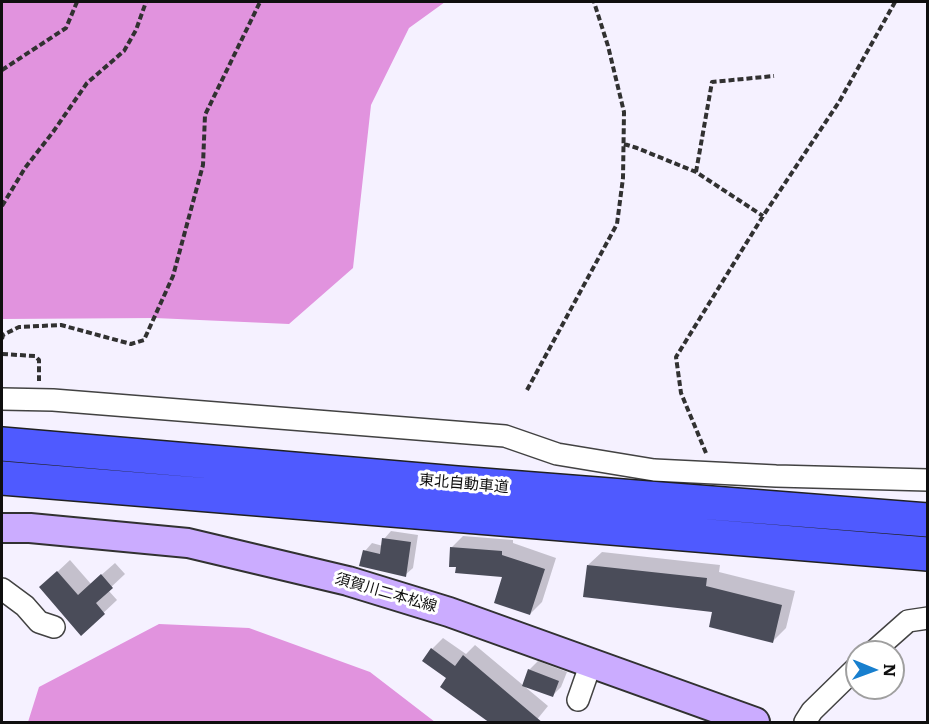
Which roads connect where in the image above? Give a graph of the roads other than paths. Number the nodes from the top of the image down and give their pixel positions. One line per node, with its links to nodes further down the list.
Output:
1 (2, 399): 4 (street)
2 (2, 444): 5 (highway, 東北自動車道)
3 (2, 478): 7 (highway)
4 (927, 480)
5 (927, 520)
6 (2, 528): 12 (main road, 須賀川二本松線)
7 (927, 554)
8 (2, 589): 10 (street)
9 (927, 618): 11 (street)
10 (54, 627)
11 (887, 640)
12 (591, 663): 14 (street); 15 (main road, 須賀川二本松線)
13 (845, 679): 16 (street)
14 (578, 700)
15 (755, 723)
16 (805, 723)

